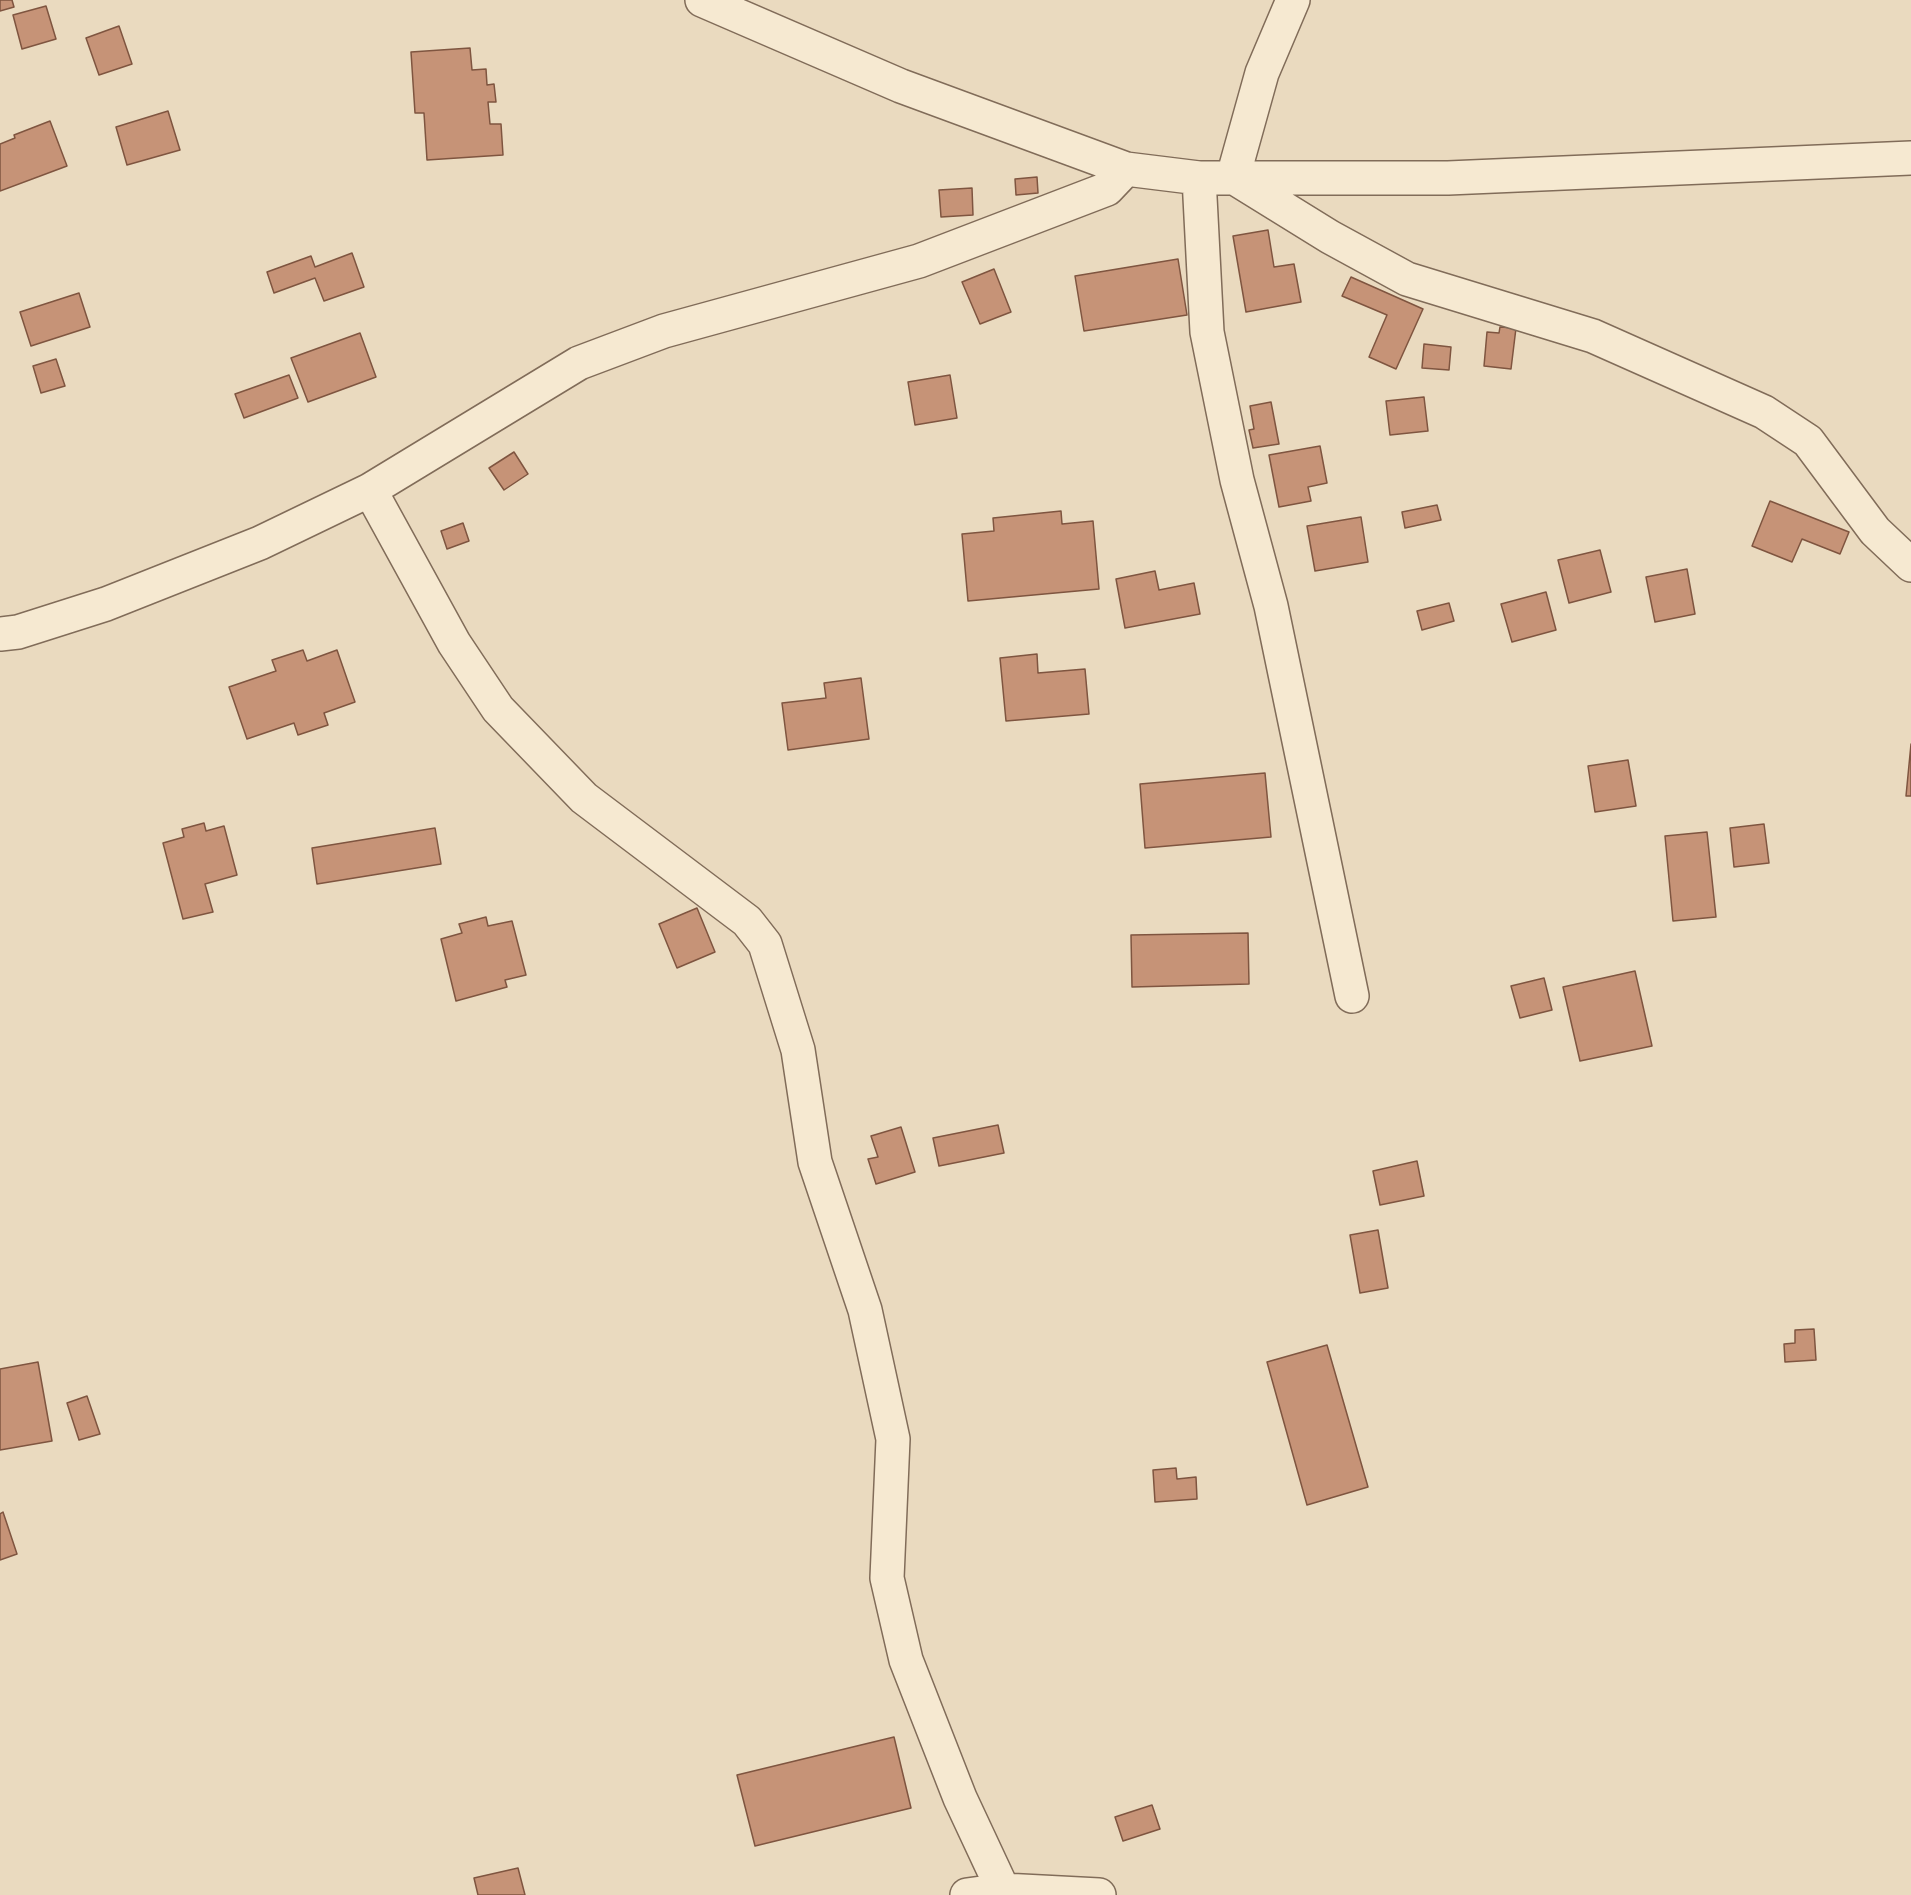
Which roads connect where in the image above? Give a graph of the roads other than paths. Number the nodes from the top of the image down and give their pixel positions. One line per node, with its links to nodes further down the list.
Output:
1 (702, 0): 4 (street)
2 (1293, 0): 5 (street)
3 (1911, 158): 5 (street)
4 (1125, 169): 6 (street); 7 (street)
5 (1233, 177): 6 (street); 8 (street)
6 (1199, 178): 10 (street)
7 (370, 490): 9 (street); 11 (street)
8 (1911, 565)
9 (0, 634)
10 (1352, 996)
11 (1003, 1890): 12 (street); 13 (street)
12 (967, 1895)
13 (1099, 1895)

